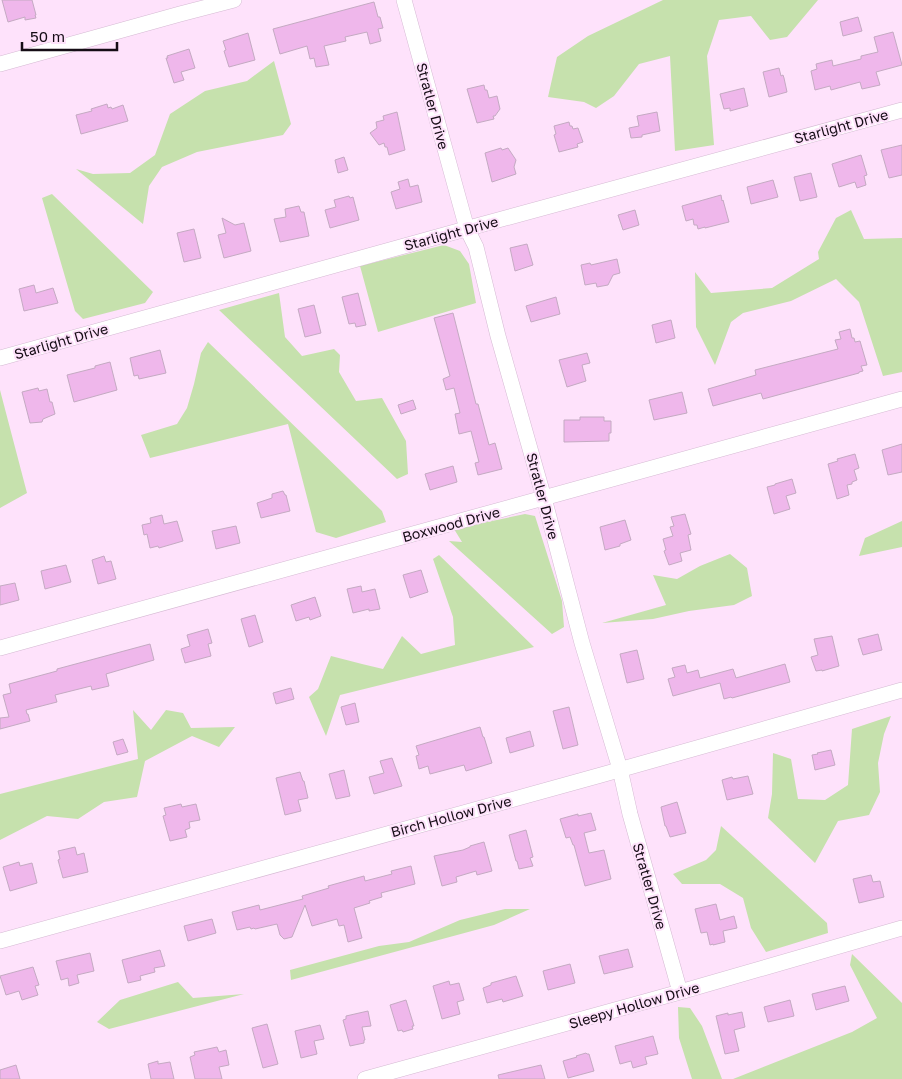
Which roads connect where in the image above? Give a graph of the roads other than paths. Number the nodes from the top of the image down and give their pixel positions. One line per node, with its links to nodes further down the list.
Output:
1 (234, 0): 3 (street)
2 (404, 0): 5 (street, Stratler Drive)
3 (0, 64)
4 (902, 110): 5 (street, Starlight Drive)
5 (467, 228): 6 (street, Starlight Drive); 8 (street, Stratler Drive)
6 (0, 358)
7 (902, 399): 8 (street, Boxwood Drive)
8 (544, 498): 9 (street, Boxwood Drive); 11 (street, Stratler Drive)
9 (0, 648)
10 (902, 690): 11 (street, Birch Hollow Drive)
11 (620, 770): 13 (street, Birch Hollow Drive); 14 (street, Stratler Drive)
12 (902, 928): 14 (street, Sleepy Hollow Drive)
13 (0, 941)
14 (680, 992): 15 (street, Sleepy Hollow Drive)
15 (365, 1079)

